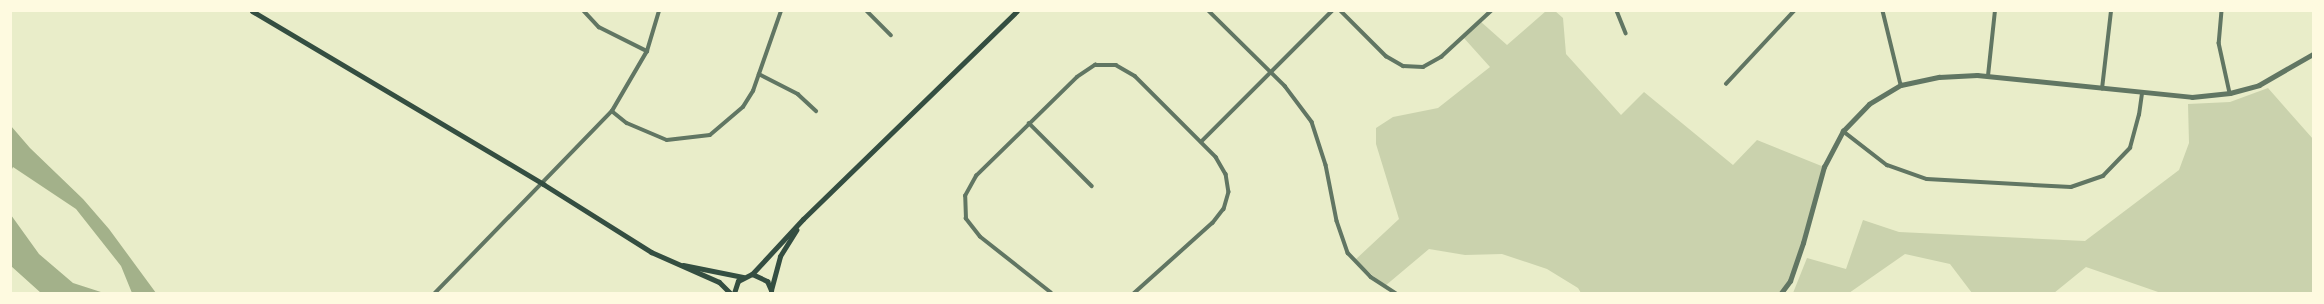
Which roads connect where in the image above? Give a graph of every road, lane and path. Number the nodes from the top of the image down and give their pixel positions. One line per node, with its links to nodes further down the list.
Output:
1 (252, 11): 35 (main road)
2 (584, 11): 20 (street)
3 (659, 11): 20 (street)
4 (781, 11): 23 (street)
5 (867, 11): 19 (street)
6 (1017, 11): 37 (main road)
7 (1210, 11): 22 (street)
8 (1332, 11): 22 (street)
9 (1341, 11): 17 (street)
10 (1491, 11): 17 (street)
11 (1617, 11): 18 (street)
12 (1794, 11): 25 (street)
13 (1883, 11): 26 (street)
14 (1994, 11): 24 (street)
15 (2111, 11): 27 (street)
16 (2222, 11): 29 (street)
17 (1486, 13)
18 (1626, 33)
19 (891, 35)
20 (647, 51): 30 (street)
21 (2313, 54): 29 (street)
22 (1271, 72): 34 (street); 47 (street)
23 (759, 74): 30 (street); 31 (street)
24 (1988, 76): 26 (street); 27 (street)
25 (1726, 84)
26 (1901, 85): 33 (street)
27 (2102, 88): 28 (street)
28 (2142, 93): 29 (street); 33 (street)
29 (2230, 93)
30 (612, 111): 35 (street)
31 (816, 111)
32 (1029, 123): 34 (street); 36 (street); 45 (street)
33 (1842, 131): 48 (street)
34 (1201, 142): 46 (street)
35 (543, 184): 38 (main road); 42 (street)
36 (1092, 186)
37 (803, 219): 39 (main road); 41 (main road)
38 (671, 262): 40 (main road); 43 (main road)
39 (752, 274): 40 (main road); 41 (main road)
40 (743, 277): 44 (main road)
41 (771, 292)
42 (435, 293)
43 (730, 293)
44 (734, 293)
45 (1051, 293)
46 (1135, 293)
47 (1396, 293)
48 (1781, 293)

